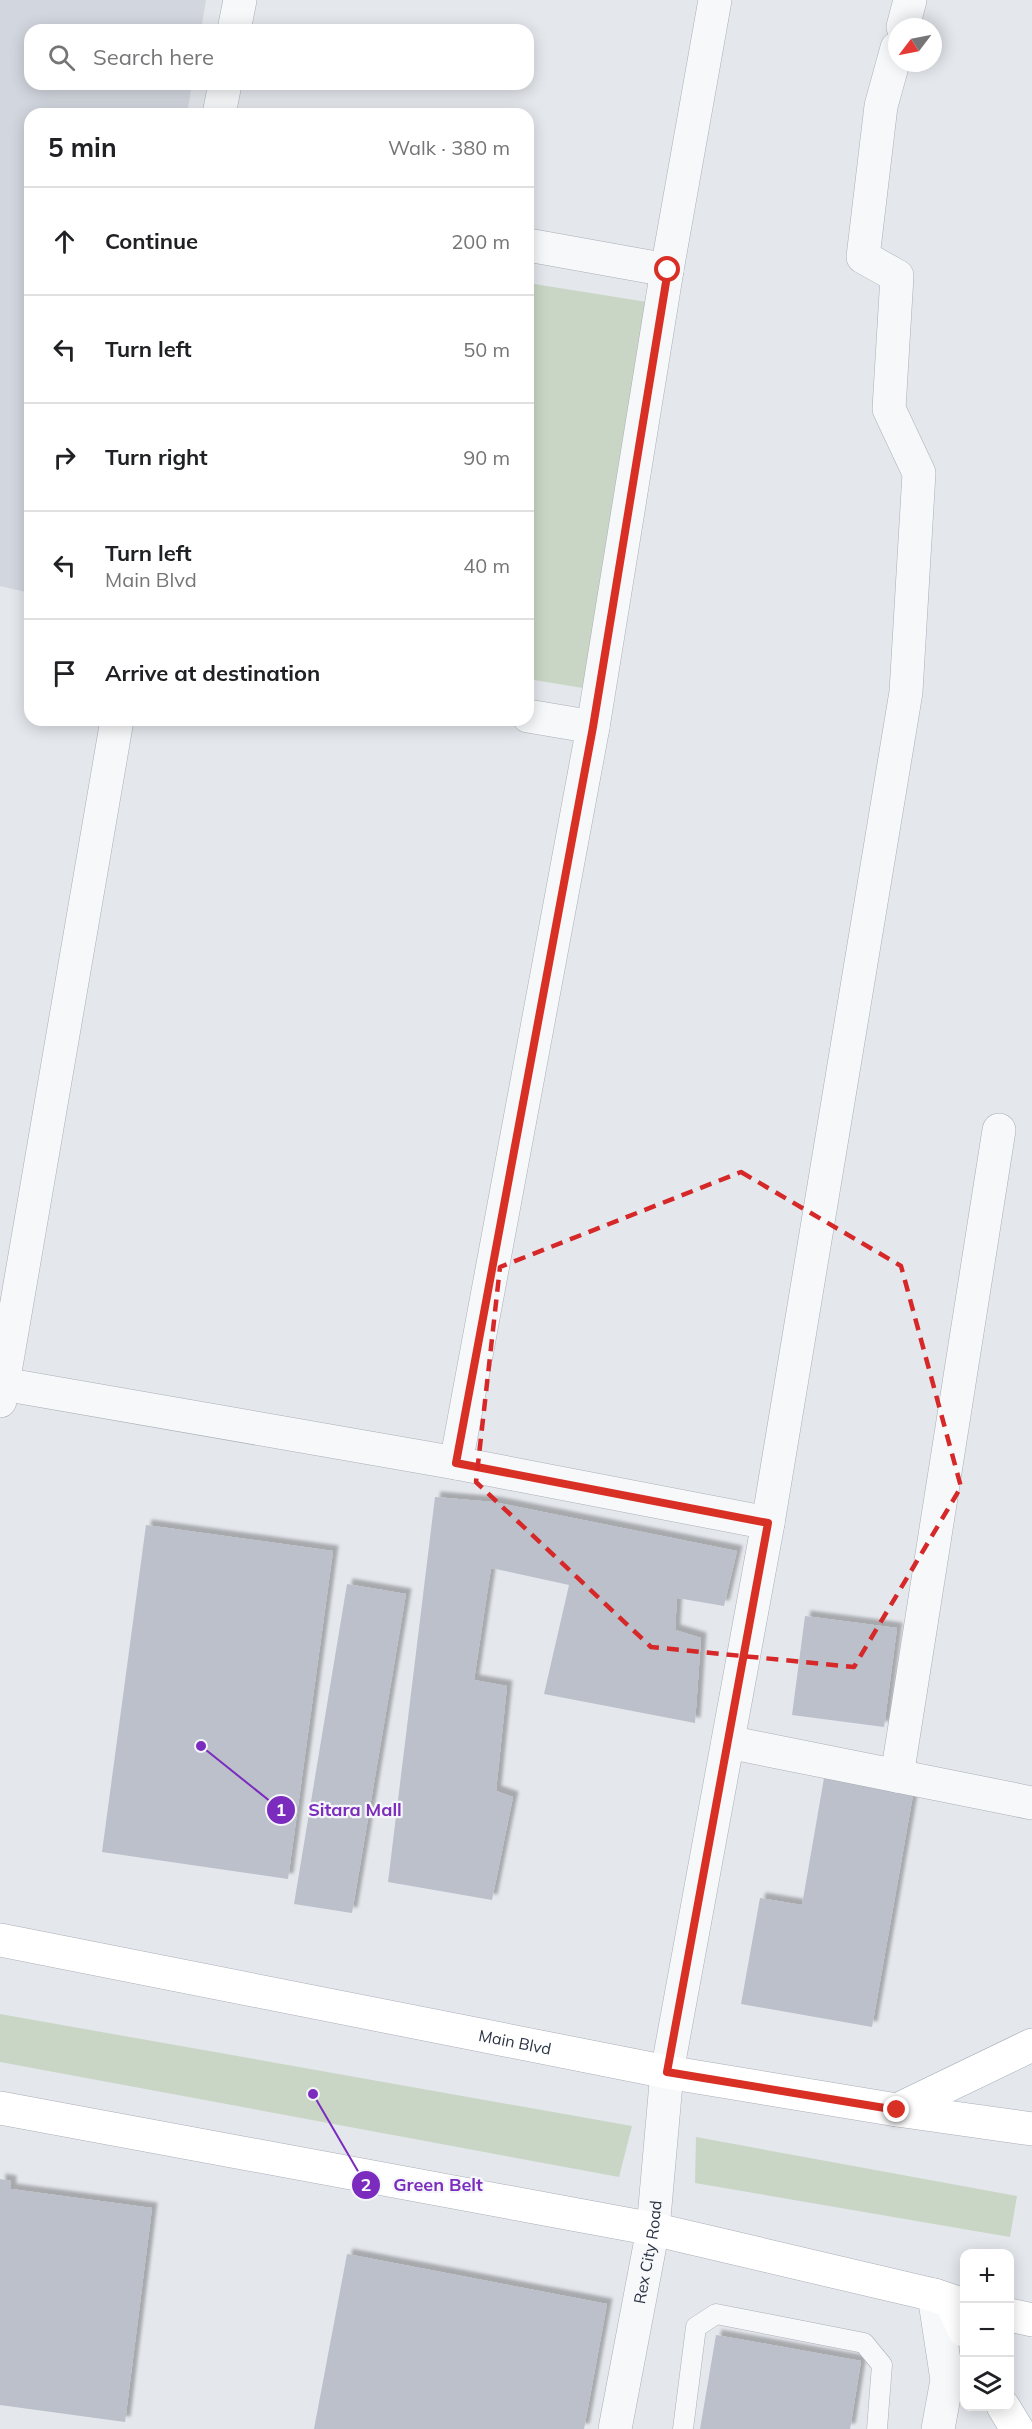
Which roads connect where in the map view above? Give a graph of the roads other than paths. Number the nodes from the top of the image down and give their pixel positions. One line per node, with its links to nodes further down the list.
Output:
1 (240, 0): 5 (street)
2 (715, 0): 10 (street)
3 (910, 0): 4 (street)
4 (905, 18)
5 (235, 24)
6 (890, 72): 17 (street, Rex City Road)
7 (224, 90): 8 (street)
8 (220, 108)
9 (534, 247): 10 (street)
10 (668, 270): 13 (street)
11 (534, 717): 13 (street)
12 (116, 726): 15 (street)
13 (593, 727): 16 (street)
14 (999, 1130): 19 (street)
15 (2, 1392): 16 (street)
16 (456, 1463): 17 (street)
17 (768, 1523): 18 (street, Rex City Road)
18 (728, 1742): 19 (street); 23 (street, Rex City Road)
19 (897, 1776): 20 (street)
20 (1032, 1803)
21 (0, 1940): 23 (main road, Main Blvd)
22 (1032, 2045): 25 (main road)
23 (667, 2072): 25 (main road, Main Blvd); 27 (street, Rex City Road)
24 (0, 2108): 27 (main road)
25 (897, 2110): 26 (main road, Main Blvd)
26 (1032, 2129)
27 (653, 2229): 28 (main road); 32 (street, Rex City Road)
28 (954, 2308): 35 (street)
29 (1014, 2316): 30 (main road)
30 (1032, 2320)
31 (1006, 2411): 36 (main road)
32 (615, 2429)
33 (684, 2429): 34 (lane)
34 (877, 2429)
35 (938, 2429)
36 (1017, 2429)

